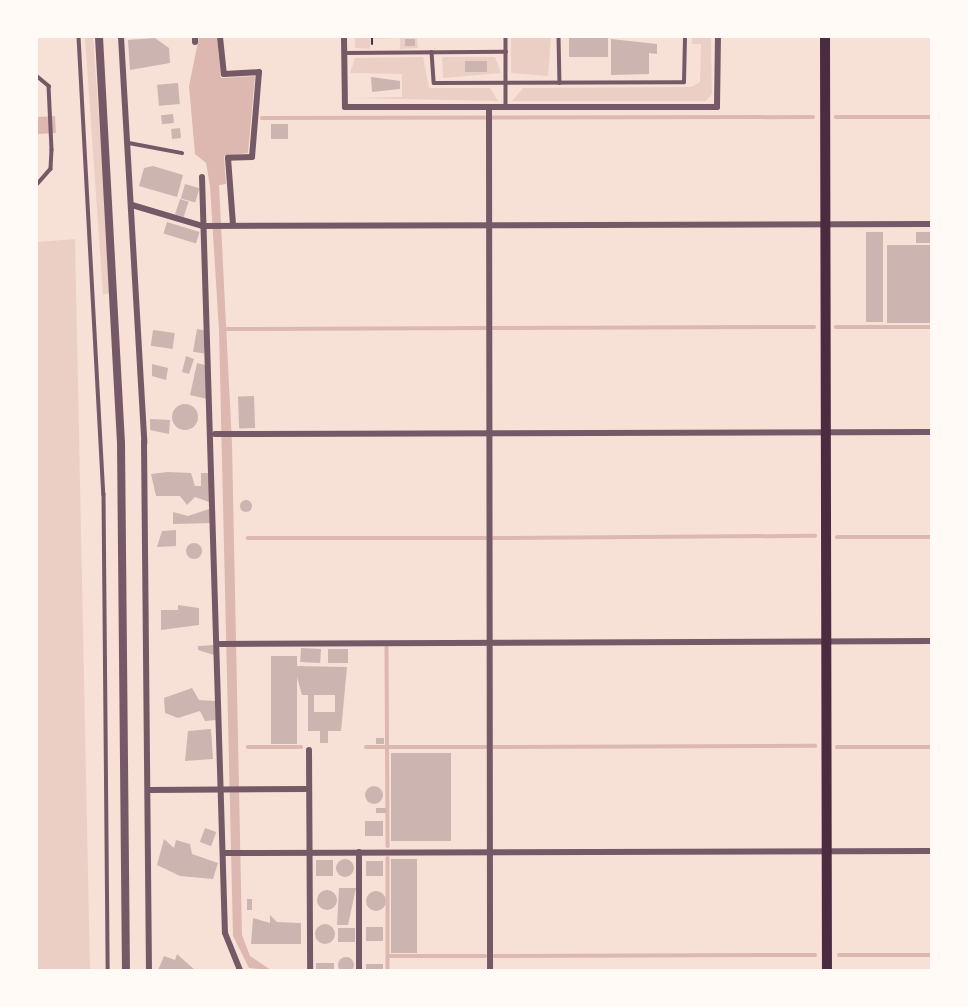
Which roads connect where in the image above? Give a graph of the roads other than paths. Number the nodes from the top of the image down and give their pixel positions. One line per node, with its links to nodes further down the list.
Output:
1 (79, 37): 47 (lane)
2 (99, 37): 48 (street)
3 (121, 37): 19 (street)
4 (220, 37): 28 (street)
5 (344, 37): 13 (street)
6 (506, 37): 12 (lane)
7 (559, 37): 16 (lane)
8 (685, 37): 16 (lane)
9 (718, 37): 17 (street)
10 (825, 37): 25 (main road)
11 (432, 52): 12 (lane); 13 (lane); 15 (lane)
12 (506, 52): 15 (lane)
13 (344, 53): 18 (street)
14 (37, 76): 22 (lane)
15 (506, 83): 16 (lane); 17 (lane)
16 (560, 83)
17 (506, 107): 18 (street)
18 (489, 109): 24 (street)
19 (129, 143): 20 (lane); 23 (street)
20 (182, 153)
21 (202, 177): 27 (street)
22 (37, 185)
23 (132, 205): 27 (street); 39 (street)
24 (489, 224): 25 (street); 28 (street); 31 (street)
25 (825, 224): 26 (street); 29 (main road)
26 (931, 224)
27 (207, 225): 28 (street); 32 (street)
28 (233, 225)
29 (826, 432): 30 (street); 31 (street); 33 (main road)
30 (931, 432)
31 (489, 433): 32 (street); 35 (street)
32 (216, 434): 36 (street)
33 (827, 641): 34 (street); 35 (street); 41 (main road)
34 (931, 641)
35 (489, 643): 36 (street); 44 (street)
36 (222, 644): 40 (street)
37 (309, 750): 38 (street)
38 (309, 789): 40 (street); 46 (street)
39 (150, 790): 40 (street); 49 (street)
40 (224, 790): 45 (street)
41 (827, 850): 42 (street); 44 (street); 54 (main road)
42 (931, 850)
43 (359, 852): 44 (street); 46 (street); 52 (street)
44 (490, 852): 53 (street)
45 (225, 853): 46 (street); 50 (street)
46 (309, 853): 51 (street)
47 (108, 970)
48 (126, 970)
49 (149, 970)
50 (240, 970)
51 (310, 970)
52 (359, 970)
53 (490, 970)
54 (827, 970)

